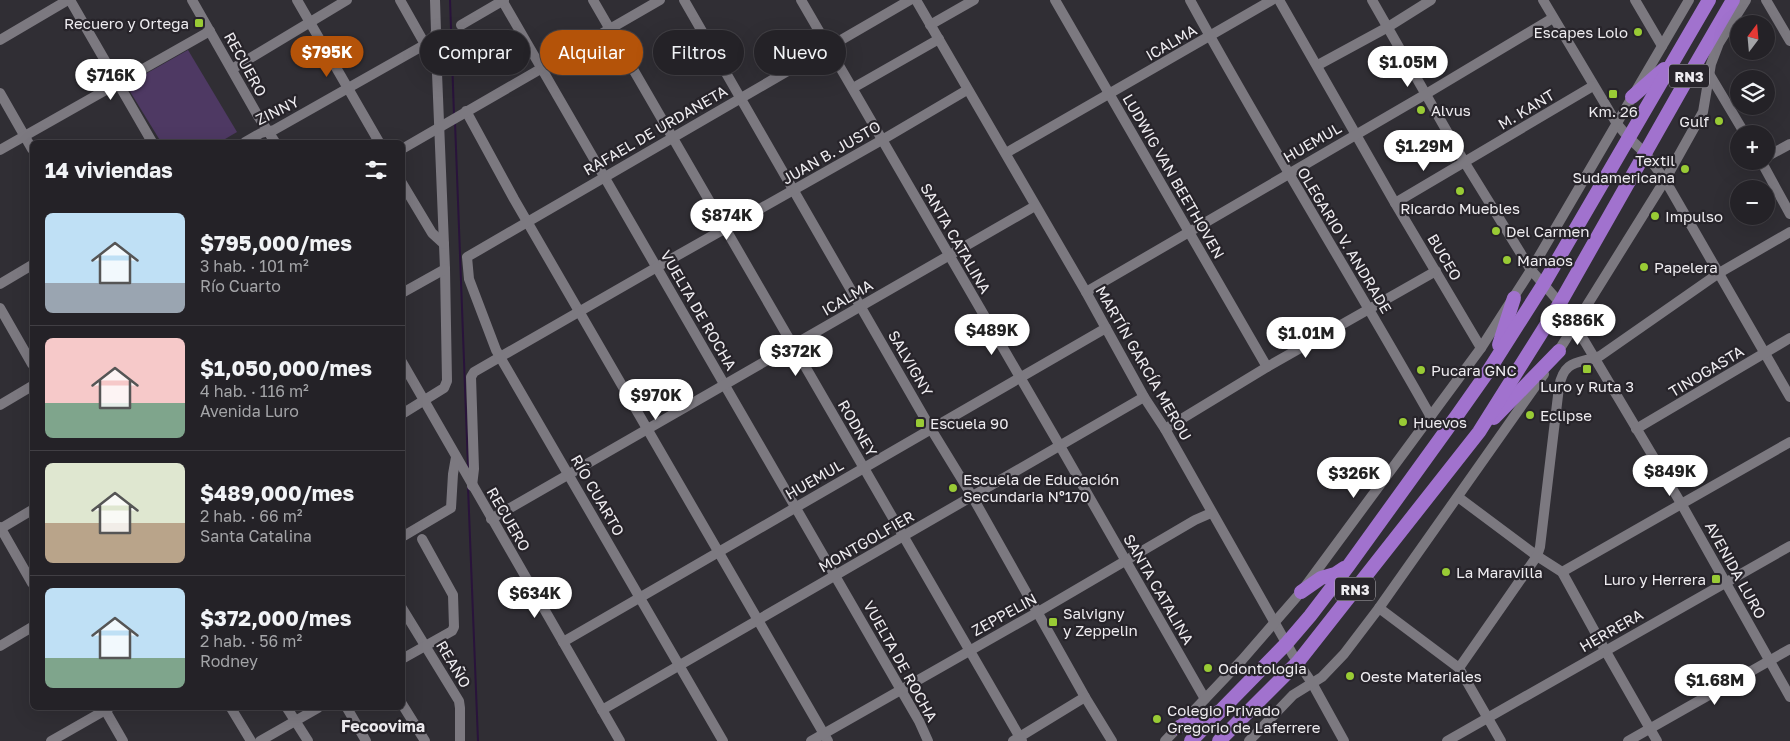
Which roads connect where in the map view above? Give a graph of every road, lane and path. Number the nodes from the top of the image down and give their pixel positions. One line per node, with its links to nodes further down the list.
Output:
1 (69, 0): 41 (street); 58 (street)
2 (192, 0): 36 (street, RECUERO)
3 (297, 0): 29 (street)
4 (347, 0): 29 (street)
5 (400, 0): 37 (street)
6 (435, 0): 33 (street)
7 (502, 0): 30 (street); 47 (street, VUELTA DE ROCHA)
8 (593, 0): 34 (street, RODNEY)
9 (660, 0): 34 (street)
10 (684, 0): 67 (street, SALVIGNY)
11 (801, 0): 35 (street, SANTA CATALINA)
12 (910, 0): 39 (street, RAFAEL DE URDANETA)
13 (916, 0): 31 (street, MARTÍN GARCÍA MEROU)
14 (974, 0): 31 (street)
15 (1055, 0): 64 (street, LUDWIG VAN BEETHOVEN)
16 (1190, 0): 38 (street, OLEGARIO V. ANDRADE)
17 (1272, 0): 38 (street, ICALMA)
18 (1279, 0): 48 (street, BUCEO)
19 (1372, 0): 32 (street, AVENIDA LURO)
20 (1431, 0): 32 (street)
21 (1542, 0): 28 (street)
22 (1635, 0): 44 (street)
23 (1689, 0): 44 (street)
24 (1709, 0): 46 (highway, RN3)
25 (1733, 0): 57 (highway, RN3)
26 (1746, 0): 43 (street)
27 (1766, 0): 42 (street)
28 (1553, 18): 59 (street); 65 (street, HUEMUL)
29 (310, 21): 49 (street); 61 (street)
30 (461, 25)
31 (930, 25): 40 (street, MARTÍN GARCÍA MEROU)
32 (1388, 27): 48 (street); 65 (street, AVENIDA LURO)
33 (436, 30)
34 (610, 30)
35 (819, 30)
36 (210, 31): 49 (street, RECUERO); 58 (street)
37 (420, 36)
38 (1210, 36): 64 (street, ICALMA); 91 (street, OLEGARIO V. ANDRADE)
39 (846, 38)
40 (939, 39): 60 (street); 62 (street, MARTÍN GARCÍA MEROU)
41 (0, 40)
42 (1790, 40)
43 (1719, 43): 51 (street); 57 (highway)
44 (1662, 46): 66 (street)
45 (420, 48): 61 (street, ZINNY)
46 (1673, 60): 66 (highway); 75 (highway, RN3)
47 (540, 66)
48 (1318, 66): 74 (street, BUCEO)
49 (232, 69): 72 (street, RECUERO)
50 (540, 70): 68 (street)
51 (1708, 72): 70 (street); 93 (street)
52 (438, 75): 71 (street)
53 (545, 75): 92 (street, VUELTA DE ROCHA)
54 (636, 75): 76 (street, RODNEY)
55 (782, 75): 67 (street, RAFAEL DE URDANETA)
56 (846, 75): 60 (street, SANTA CATALINA)
57 (1686, 81): 88 (highway, RN3)
58 (117, 83): 73 (street); 77 (street)
59 (1593, 86): 69 (street); 89 (street, M. KANT)
60 (853, 88): 81 (street, SANTA CATALINA)
61 (348, 89): 72 (street, ZINNY); 80 (street)
62 (967, 90): 81 (street, JUAN B. JUSTO); 87 (street, MARTÍN GARCÍA MEROU)
63 (0, 93): 73 (street)
64 (1110, 94): 87 (street, ICALMA); 101 (street, LUDWIG VAN BEETHOVEN)
65 (1426, 94): 74 (street, HUEMUL); 89 (street, AVENIDA LURO)
66 (1632, 97): 69 (street)
67 (741, 98): 76 (street, RAFAEL DE URDANETA); 95 (street, SALVIGNY)
68 (466, 111): 71 (street); 99 (street)
69 (1617, 124): 75 (street); 109 (street)
70 (1740, 125)
71 (439, 126): 84 (street); 103 (street)
72 (268, 132): 78 (street, ZINNY); 79 (street, RECUERO)
73 (25, 135): 83 (street); 85 (street)
74 (1356, 135): 91 (street, HUEMUL); 96 (street, BUCEO)
75 (1628, 137): 88 (street); 113 (highway, RN3)
76 (673, 138): 92 (street, RAFAEL DE URDANETA); 100 (street, RODNEY)
77 (151, 140)
78 (249, 140)
79 (274, 140)
80 (378, 140)
81 (882, 140): 95 (street, JUAN B. JUSTO); 105 (street, SANTA CATALINA)
82 (1790, 144): 86 (street)
83 (30, 145)
84 (405, 147)
85 (0, 150)
86 (1775, 152)
87 (1006, 153): 97 (street, MARTÍN GARCÍA MEROU)
88 (1646, 154): 93 (street); 117 (highway, RN3)
89 (1465, 163): 96 (street, M. KANT); 109 (street, AVENIDA LURO)
90 (1766, 170): 98 (street)
91 (1288, 174): 101 (street, HUEMUL); 120 (street, OLEGARIO V. ANDRADE)
92 (604, 177): 99 (street, RAFAEL DE URDANETA); 107 (street, VUELTA DE ROCHA)
93 (1665, 180): 111 (street); 122 (street)
94 (405, 188): 103 (street)
95 (794, 190): 100 (street, JUAN B. JUSTO); 118 (street, SALVIGNY)
96 (1395, 203): 110 (street, BUCEO)
97 (1035, 206): 105 (street, ICALMA); 115 (street, MARTÍN GARCÍA MEROU)
98 (1790, 214)
99 (527, 222): 104 (street, RAFAEL DE URDANETA); 121 (street)
100 (725, 228): 107 (street, JUAN B. JUSTO); 125 (street, RODNEY)
101 (1189, 231): 115 (street, HUEMUL); 133 (street, LUDWIG VAN BEETHOVEN)
102 (1790, 232): 111 (street)
103 (444, 244): 108 (street)
104 (467, 256): 129 (street, RÍO CUARTO)
105 (949, 256): 118 (street, ICALMA); 135 (street, SANTA CATALINA)
106 (30, 267): 112 (street)
107 (657, 267): 121 (street, JUAN B. JUSTO); 136 (street, VUELTA DE ROCHA)
108 (445, 269): 114 (street); 140 (street)
109 (1531, 270): 113 (street, AVENIDA LURO); 116 (street)
110 (1436, 271): 120 (street); 126 (street, BUCEO)
111 (1719, 273): 128 (street); 130 (street)
112 (0, 284)
113 (1543, 284): 117 (street, AVENIDA LURO); 132 (highway, RN3)
114 (405, 291)
115 (1086, 292): 123 (street, MARTÍN GARCÍA MEROU)
116 (1514, 298): 126 (street); 132 (highway)
117 (1560, 303): 122 (street, AVENIDA LURO); 148 (highway, RN3)
118 (861, 306): 125 (street, ICALMA); 147 (street, SALVIGNY)
119 (0, 308): 131 (street)
120 (1370, 309): 133 (street); 143 (street, OLEGARIO V. ANDRADE)
121 (580, 312): 129 (street, JUAN B. JUSTO); 144 (street)
122 (1575, 326): 127 (street); 130 (street, AVENIDA LURO)
123 (1106, 328): 135 (street, HUEMUL); 138 (street, MARTÍN GARCÍA MEROU)
124 (1790, 338): 128 (street, TINOGASTA)
125 (793, 346): 136 (street, ICALMA); 152 (street, RODNEY)
126 (1481, 348): 143 (street)
127 (1559, 351): 148 (highway); 156 (street)
128 (1764, 353): 139 (street); 146 (street, TINOGASTA)
129 (500, 358): 153 (street, RÍO CUARTO); 154 (street, JUAN B. JUSTO)
130 (1594, 358): 146 (street, AVENIDA LURO); 168 (street)
131 (30, 360)
132 (1493, 363): 170 (highway, RN3)
133 (1267, 366): 145 (street)
134 (405, 367): 140 (street, RECUERO)
135 (1020, 378): 147 (street, HUEMUL); 150 (street, SANTA CATALINA)
136 (724, 384): 144 (street, ICALMA); 158 (street, VUELTA DE ROCHA)
137 (30, 387): 141 (street)
138 (1144, 397): 145 (street, MARTÍN GARCÍA MEROU); 150 (street, MONTGOLFIER)
139 (1790, 397)
140 (425, 401): 142 (street); 151 (street, RECUERO)
141 (0, 405)
142 (405, 412)
143 (1431, 417): 175 (street)
144 (646, 429): 153 (street, ICALMA); 167 (street)
145 (1165, 429): 160 (street, MARTÍN GARCÍA MEROU)
146 (1636, 429): 157 (street, AVENIDA LURO)
147 (932, 430): 152 (street, HUEMUL); 155 (street, SALVIGNY)
148 (1479, 432): 192 (highway, RN3)
149 (1790, 442): 157 (street)
150 (1060, 446): 155 (street, MONTGOLFIER); 169 (street, SANTA CATALINA)
151 (456, 457): 154 (street, RECUERO); 163 (street)
152 (863, 468): 158 (street, HUEMUL); 164 (street, RODNEY)
153 (569, 474): 161 (street, ICALMA); 176 (street, RÍO CUARTO)
154 (472, 486): 161 (street, RECUERO)
155 (972, 496): 164 (street, MONTGOLFIER); 178 (street, SALVIGNY)
156 (1458, 497): 168 (street); 177 (street)
157 (1682, 505): 171 (street); 174 (street, AVENIDA LURO)
158 (795, 507): 167 (street, HUEMUL); 172 (street, VUELTA DE ROCHA)
159 (30, 511): 162 (street)
160 (1211, 513): 169 (street, ZEPPELIN); 181 (street, MARTÍN GARCÍA MEROU)
161 (491, 519): 183 (street, RECUERO)
162 (0, 528): 173 (street)
163 (405, 535)
164 (903, 536): 172 (street, MONTGOLFIER); 188 (street, RODNEY)
165 (422, 539): 186 (street)
166 (1790, 546): 174 (street, HERRERA)
167 (718, 552): 176 (street, HUEMUL); 180 (street)
168 (1537, 556): 171 (street); 194 (street)
169 (1126, 560): 178 (street, ZEPPELIN); 199 (street, SANTA CATALINA)
170 (1349, 565): 175 (highway); 184 (highway, RN3)
171 (1562, 572): 189 (street)
172 (836, 576): 180 (street, MONTGOLFIER); 196 (street, VUELTA DE ROCHA)
173 (30, 580)
174 (1725, 583): 189 (street, HERRERA); 191 (street, AVENIDA LURO)
175 (1301, 592): 181 (street)
176 (640, 596): 183 (street, HUEMUL); 193 (street, RÍO CUARTO)
177 (1379, 608): 194 (street); 195 (street)
178 (1038, 612): 188 (street, ZEPPELIN); 197 (street, SALVIGNY)
179 (405, 613): 186 (street, REAÑO)
180 (757, 620): 193 (street, MONTGOLFIER); 213 (street)
181 (1275, 623): 184 (street, MARTÍN GARCÍA MEROU); 199 (street)
182 (30, 628): 185 (street)
183 (563, 642): 207 (street, RECUERO)
184 (1286, 644): 192 (street, MARTÍN GARCÍA MEROU); 208 (highway, RN3)
185 (0, 646)
186 (426, 646): 190 (street); 222 (street, REAÑO)
187 (1790, 649): 191 (street)
188 (970, 650): 196 (street, ZEPPELIN); 214 (street, RODNEY)
189 (1605, 650): 209 (street, HERRERA); 212 (street)
190 (405, 657)
191 (1770, 661): 198 (street, AVENIDA LURO); 212 (street)
192 (1298, 662): 195 (street, MARTÍN GARCÍA MEROU); 230 (highway, RN3)
193 (680, 665): 207 (street, MONTGOLFIER); 224 (street, RÍO CUARTO)
194 (1459, 668): 209 (street)
195 (1312, 683): 231 (street); 232 (street, MARTÍN GARCÍA MEROU)
196 (901, 690): 213 (street, ZEPPELIN); 226 (street, VUELTA DE ROCHA)
197 (1085, 697): 214 (street); 227 (street, SALVIGNY)
198 (1790, 697)
199 (1205, 699): 211 (street)
200 (405, 709): 221 (street)
201 (103, 710): 215 (street)
202 (107, 710): 216 (street)
203 (232, 710): 217 (street)
204 (289, 710): 210 (street)
205 (314, 710): 210 (street)
206 (348, 710): 220 (street)
207 (602, 710): 223 (street, RECUERO)
208 (1219, 712): 211 (highway); 229 (highway, RN3)
209 (1488, 718): 233 (street, HERRERA); 234 (street)
210 (296, 720): 218 (street); 219 (street)
211 (1177, 728): 228 (street)
212 (1650, 728): 235 (street); 236 (street)
213 (826, 737): 225 (street, ZEPPELIN)
214 (1018, 740)
215 (51, 741)
216 (123, 741)
217 (251, 741)
218 (260, 741)
219 (308, 741)
220 (366, 741)
221 (425, 741)
222 (460, 741)
223 (620, 741)
224 (723, 741)
225 (811, 741)
226 (928, 741)
227 (1112, 741)
228 (1164, 741)
229 (1191, 741)
230 (1219, 741)
231 (1249, 741)
232 (1344, 741)
233 (1447, 741)
234 (1501, 741)
235 (1628, 741)
236 (1657, 741)

